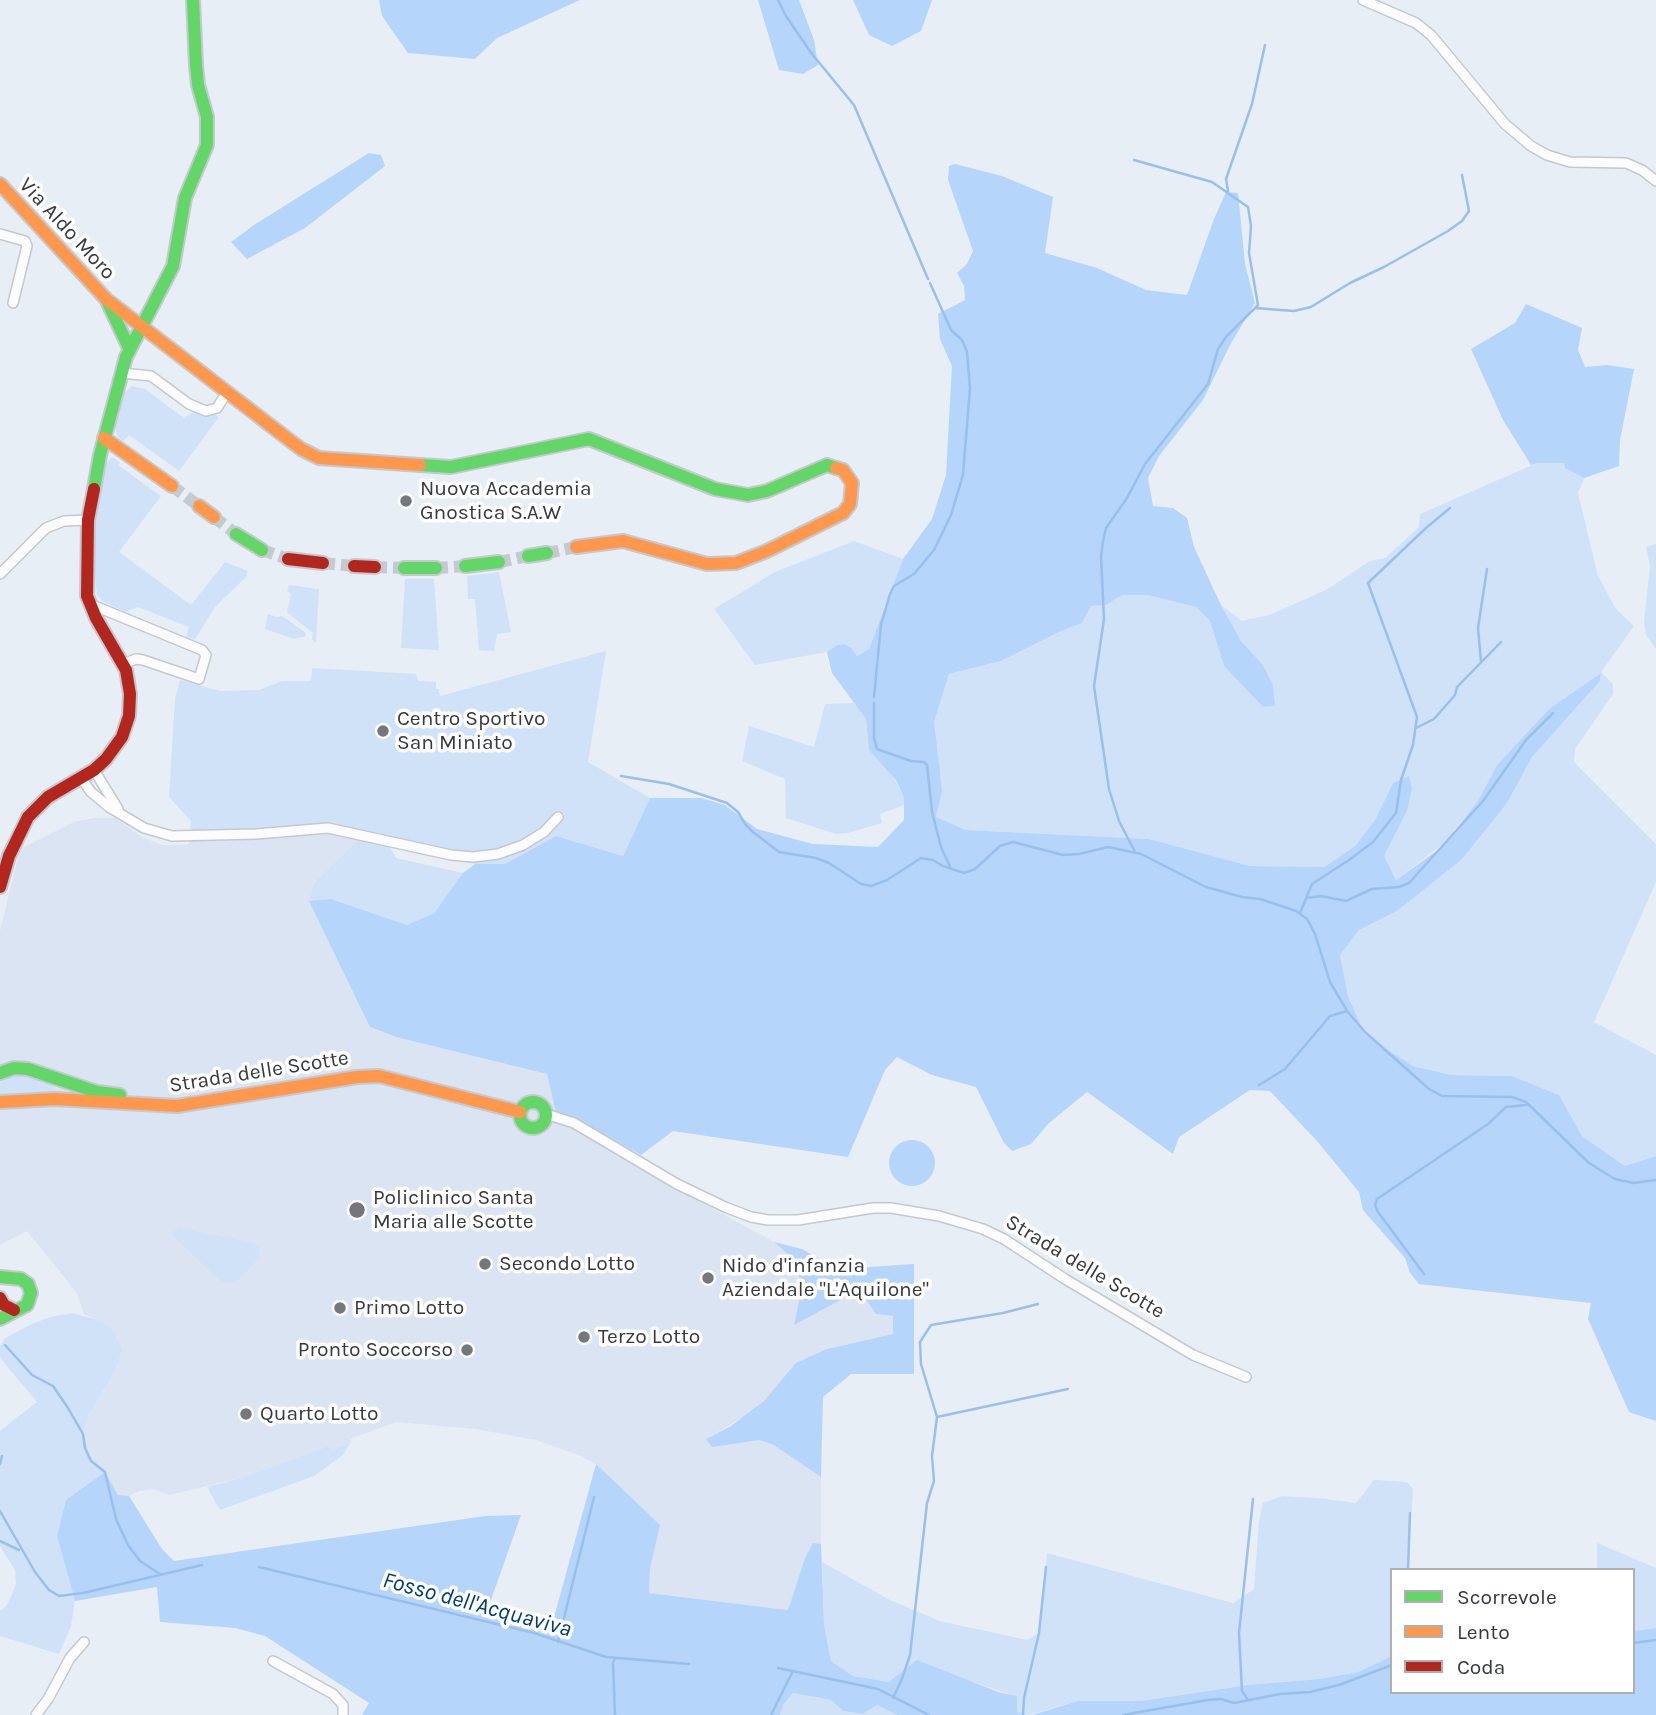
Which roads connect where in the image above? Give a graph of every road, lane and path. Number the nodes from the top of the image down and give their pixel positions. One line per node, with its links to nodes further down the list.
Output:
1 (193, 0): 8 (street)
2 (1363, 0): 3 (street)
3 (1656, 181)
4 (0, 184): 6 (street, Via Aldo Moro)
5 (0, 234): 7 (street)
6 (106, 299): 8 (street, Via Aldo Moro); 9 (street, Via Aldo Moro)
7 (13, 303)
8 (142, 326): 9 (street); 11 (street, Via Aldo Moro)
9 (129, 348): 10 (street)
10 (122, 373): 11 (street); 12 (street)
11 (227, 392): 18 (street, Via Aldo Moro)
12 (104, 438): 13 (street); 16 (street)
13 (172, 486)
14 (199, 506): 15 (street)
15 (214, 517)
16 (88, 520): 30 (street); 31 (street)
17 (236, 534): 19 (street)
18 (576, 547)
19 (262, 550)
20 (547, 552): 21 (street)
21 (528, 556)
22 (288, 559): 24 (street)
23 (499, 562): 26 (street)
24 (323, 563)
25 (354, 566): 27 (street)
26 (465, 566)
27 (375, 567)
28 (404, 568): 29 (street)
29 (436, 568)
30 (0, 574)
31 (90, 604): 32 (street); 33 (street)
32 (121, 618): 33 (street); 34 (street)
33 (102, 628): 34 (street)
34 (123, 664): 35 (street)
35 (94, 770): 36 (street); 37 (street)
36 (81, 778): 37 (street); 39 (street)
37 (124, 816): 38 (street)
38 (558, 817)
39 (0, 887)
40 (0, 1073): 41 (street)
41 (62, 1081): 42 (street); 44 (street)
42 (69, 1100): 43 (street, Strada delle Scotte); 44 (street, Strada delle Scotte)
43 (0, 1102)
44 (153, 1106): 45 (street, Strada delle Scotte)
45 (520, 1112): 46 (street, Strada delle Scotte); 46 (street, Strada delle Scotte)
46 (546, 1114): 51 (street, Strada delle Scotte)
47 (5, 1278): 48 (street); 49 (street)
48 (0, 1298): 49 (street)
49 (14, 1310): 50 (street)
50 (0, 1320)
51 (1246, 1377)
52 (84, 1642): 54 (street)
53 (273, 1661): 55 (street)
54 (36, 1715)
55 (343, 1715)

